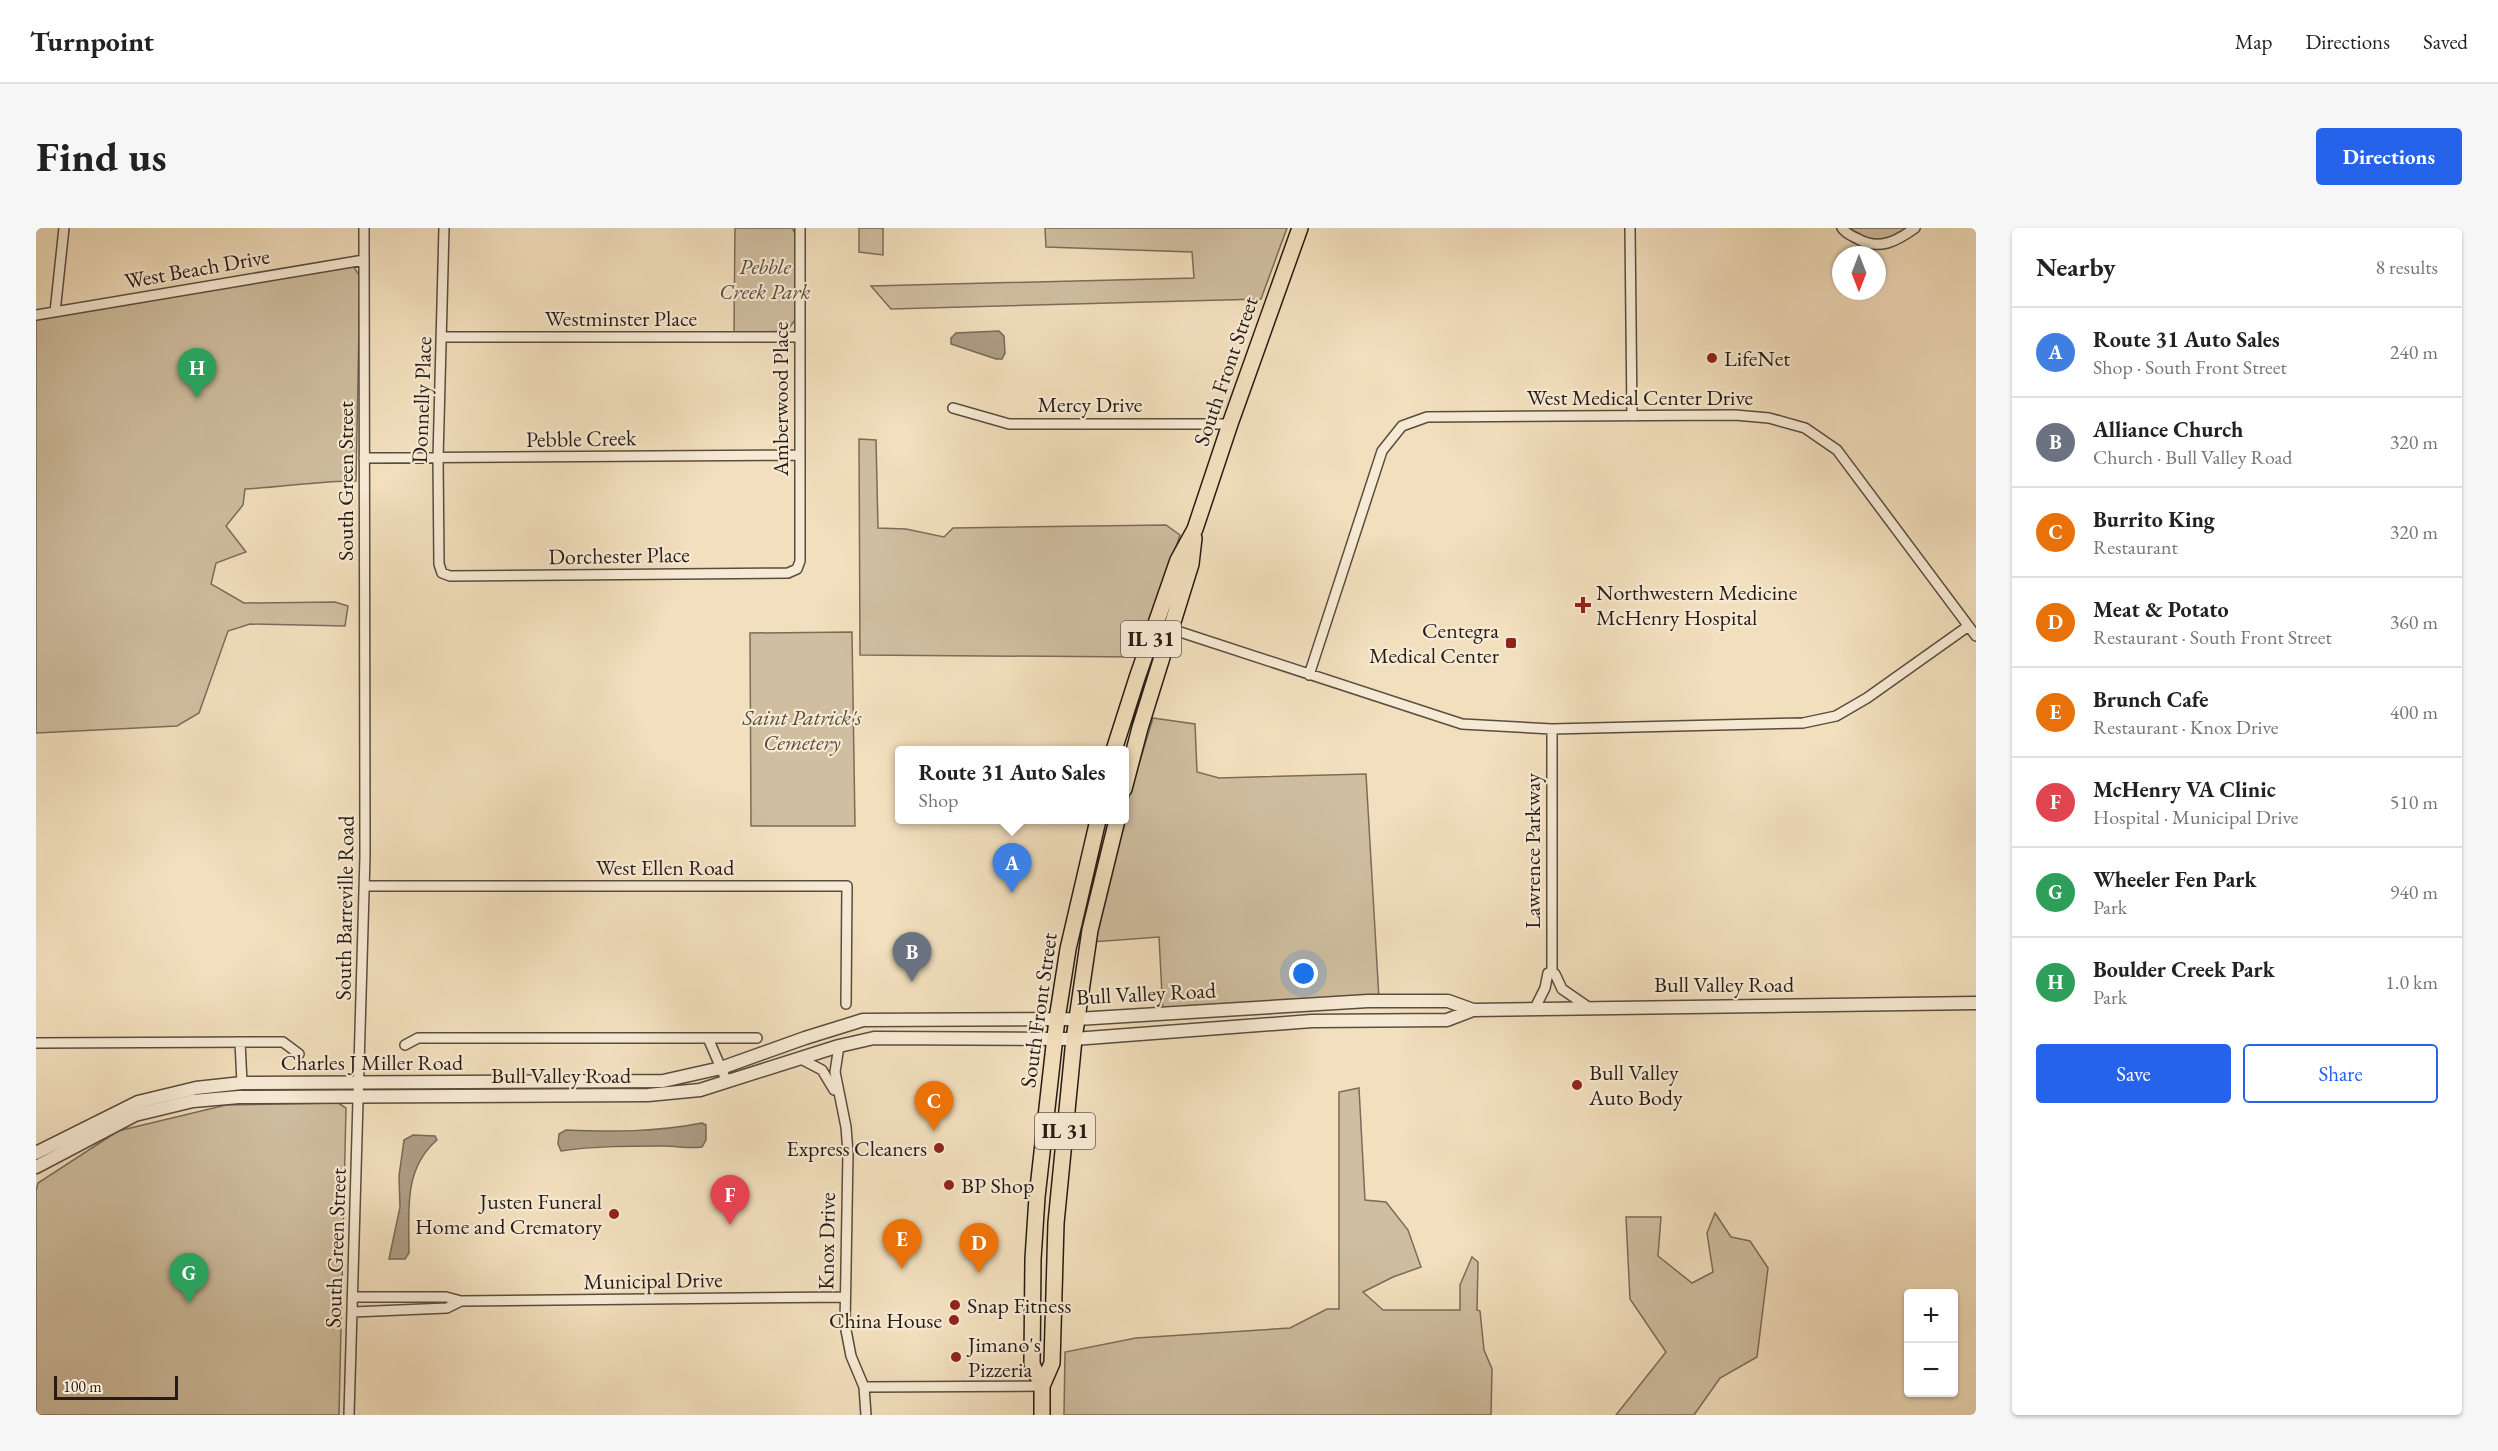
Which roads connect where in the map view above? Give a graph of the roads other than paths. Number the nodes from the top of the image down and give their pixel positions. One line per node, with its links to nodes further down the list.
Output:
1 (64, 228): 10 (street)
2 (364, 228): 9 (street, South Green Street)
3 (444, 228): 12 (street, Donnelly Place)
4 (800, 228): 13 (street, Amberwood Place)
5 (1300, 228): 16 (main road, South Front Street / IL 31)
6 (1630, 228): 15 (street)
7 (1842, 228): 8 (street)
8 (1915, 228)
9 (364, 260): 10 (street, West Beach Drive); 18 (street, South Green Street)
10 (56, 312): 11 (street, West Beach Drive)
11 (36, 315)
12 (443, 337): 13 (street, Westminster Place); 19 (street, Donnelly Place)
13 (800, 338): 17 (street, Amberwood Place)
14 (953, 408): 16 (street, Mercy Drive)
15 (1632, 416): 23 (street, West Medical Center Drive); 26 (street, West Medical Center Drive)
16 (1230, 424): 20 (main road, South Front Street / IL 31)
17 (799, 455): 19 (street, Pebble Creek); 21 (street, Amberwood Place)
18 (364, 458): 19 (street, Pebble Creek); 28 (street, South Green Street)
19 (438, 459): 22 (street, Donnelly Place)
20 (1195, 530): 24 (main road, South Front Street / IL 31); 29 (main road, South Front Street / IL 31)
21 (797, 569): 22 (street, Dorchester Place)
22 (442, 573)
23 (1967, 627): 25 (street, West Medical Center Drive); 27 (street)
24 (1171, 629): 26 (street); 30 (main road, South Front Street / IL 31)
25 (1976, 636)
26 (1309, 675): 27 (street)
27 (1552, 729): 34 (street, Lawrence Parkway)
28 (365, 735): 33 (street, South Barreville Road)
29 (1115, 746)
30 (1129, 773)
31 (1097, 824): 41 (main road, South Front Street / IL 31)
32 (1116, 824): 40 (main road, South Front Street / IL 31)
33 (365, 886): 35 (street, West Ellen Road); 55 (street, South Barreville Road)
34 (1552, 972): 37 (street); 38 (street, Lawrence Parkway)
35 (846, 1004)
36 (1976, 1004): 37 (street, Bull Valley Road)
37 (1588, 1007): 38 (street, Bull Valley Road)
38 (1535, 1008): 39 (street, Bull Valley Road)
39 (1473, 1010): 40 (street, Bull Valley Road); 45 (street, Bull Valley Road)
40 (1077, 1018): 41 (street, Bull Valley Road); 45 (main road, South Front Street / IL 31)
41 (1057, 1019): 44 (main road, South Front Street / IL 31); 52 (street, Bull Valley Road)
42 (708, 1038): 43 (street, Bull Valley Road); 48 (street, Bull Valley Road); 52 (street)
43 (757, 1038)
44 (1055, 1039): 45 (street, Bull Valley Road); 49 (street, Bull Valley Road); 64 (main road, South Front Street / IL 31)
45 (1074, 1039): 64 (main road, South Front Street / IL 31)
46 (240, 1042): 47 (street); 50 (street); 54 (street)
47 (36, 1043)
48 (405, 1045)
49 (839, 1046): 51 (street, Bull Valley Road); 57 (street, Knox Drive)
50 (298, 1054)
51 (801, 1059): 53 (street, Bull Valley Road); 57 (street, Knox Drive)
52 (721, 1068): 53 (street); 55 (street, Charles J Miller Road)
53 (727, 1082): 56 (street, Bull Valley Road)
54 (242, 1083): 55 (street, Charles J Miller Road); 58 (street, Charles J Miller Road)
55 (359, 1083): 56 (street, South Green Street)
56 (359, 1097): 59 (street, Charles J Miller Road); 60 (street, South Green Street)
57 (840, 1100): 61 (street, Knox Drive)
58 (36, 1153)
59 (36, 1167)
60 (353, 1297): 62 (street, Municipal Drive); 63 (street, South Green Street)
61 (844, 1297): 62 (street, Municipal Drive); 65 (street, Knox Drive)
62 (461, 1301): 63 (street, Municipal Drive)
63 (353, 1312): 66 (street, South Green Street)
64 (1042, 1386): 65 (street); 68 (main road, South Front Street / IL 31)
65 (864, 1387): 67 (street, Knox Drive)
66 (349, 1415)
67 (866, 1415)
68 (1042, 1415)

